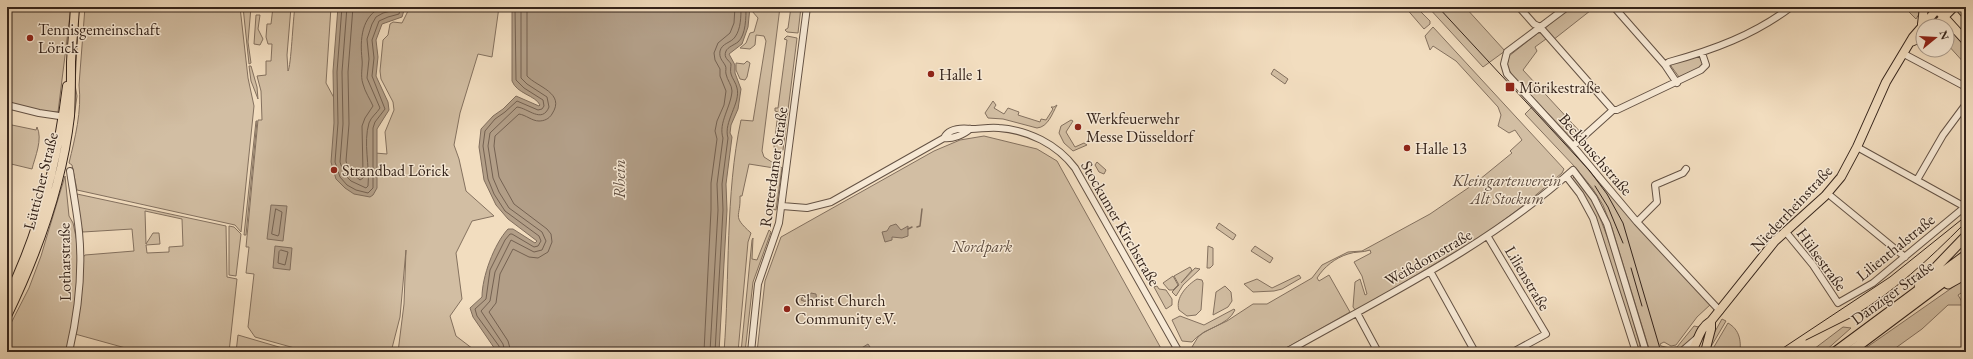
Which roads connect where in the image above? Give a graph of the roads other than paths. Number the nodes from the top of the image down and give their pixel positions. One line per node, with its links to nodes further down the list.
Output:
1 (75, 7): 29 (main road)
2 (807, 7): 38 (street, Rotterdamer Straße)
3 (1519, 7): 14 (street)
4 (1567, 7): 14 (street)
5 (1614, 7): 23 (street)
6 (1791, 7): 21 (street)
7 (1924, 7): 12 (main road)
8 (1937, 8): 11 (main road); 13 (main road, Niederrheinstraße)
9 (1955, 8): 10 (highway); 11 (main road)
10 (1966, 14)
11 (1944, 17): 16 (main road)
12 (1924, 18)
13 (1928, 18)
14 (1540, 27): 28 (street); 30 (street, Beckbuschstraße)
15 (1955, 32): 16 (main road)
16 (1959, 33): 19 (main road)
17 (1915, 36): 20 (main road, Niederrheinstraße)
18 (1915, 40): 20 (main road)
19 (1966, 41)
20 (1911, 42): 22 (main road, Niederrheinstraße)
21 (1702, 53): 23 (street); 24 (street)
22 (1904, 54): 25 (street); 31 (main road, Niederrheinstraße)
23 (1666, 65): 24 (street)
24 (1677, 83): 28 (street)
25 (1966, 87)
26 (1966, 104): 36 (street)
27 (7, 105): 29 (street)
28 (1613, 110): 30 (street)
29 (66, 118): 50 (main road, Lütticher Straße); 55 (main road, Lütticher Straße)
30 (1573, 146): 40 (street, Beckbuschstraße)
31 (1857, 147): 36 (street); 37 (main road, Niederrheinstraße)
32 (1686, 169): 40 (street, Beckbuschstraße)
33 (1573, 170): 35 (street, Weißdornstraße); 66 (street, Beckbuschstraße)
34 (70, 171): 60 (street, Lotharstraße)
35 (1566, 176): 43 (street, Weißdornstraße); 65 (street)
36 (1917, 180): 39 (street)
37 (1827, 193): 41 (main road, Niederrheinstraße); 45 (street)
38 (782, 206): 61 (street, Rotterdamer Straße); 62 (street, Stockumer Kirchstraße)
39 (1966, 206): 45 (street, Lilienthalstraße)
40 (1637, 222): 53 (street, Beckbuschstraße)
41 (1785, 231): 52 (street, Hülsestraße); 53 (main road, Niederrheinstraße)
42 (1966, 236): 51 (highway)
43 (1488, 237): 47 (street, Weißdornstraße); 59 (street, Lilienstraße)
44 (1966, 255): 51 (highway, Danziger Straße)
45 (1905, 257): 52 (street, Lilienthalstraße)
46 (1966, 265): 49 (highway, Danziger Straße)
47 (1430, 271): 54 (street, Weißdornstraße); 64 (street)
48 (1966, 274): 49 (highway)
49 (1924, 297): 71 (highway, Danziger Straße)
50 (7, 298)
51 (1902, 302): 70 (highway, Danziger Straße)
52 (1837, 303)
53 (1720, 311): 56 (main road, Niederrheinstraße)
54 (1356, 313): 58 (street, Weißdornstraße); 63 (street)
55 (7, 316)
56 (1711, 321): 57 (main road, Niederrheinstraße); 69 (main road)
57 (1696, 339): 67 (street); 68 (main road, Niederrheinstraße)
58 (1290, 351)
59 (1515, 351)
60 (69, 352)
61 (751, 352)
62 (1179, 352)
63 (1378, 352)
64 (1475, 352)
65 (1636, 352)
66 (1646, 352)
67 (1681, 352)
68 (1691, 352)
69 (1704, 352)
70 (1835, 352)
71 (1850, 352)

